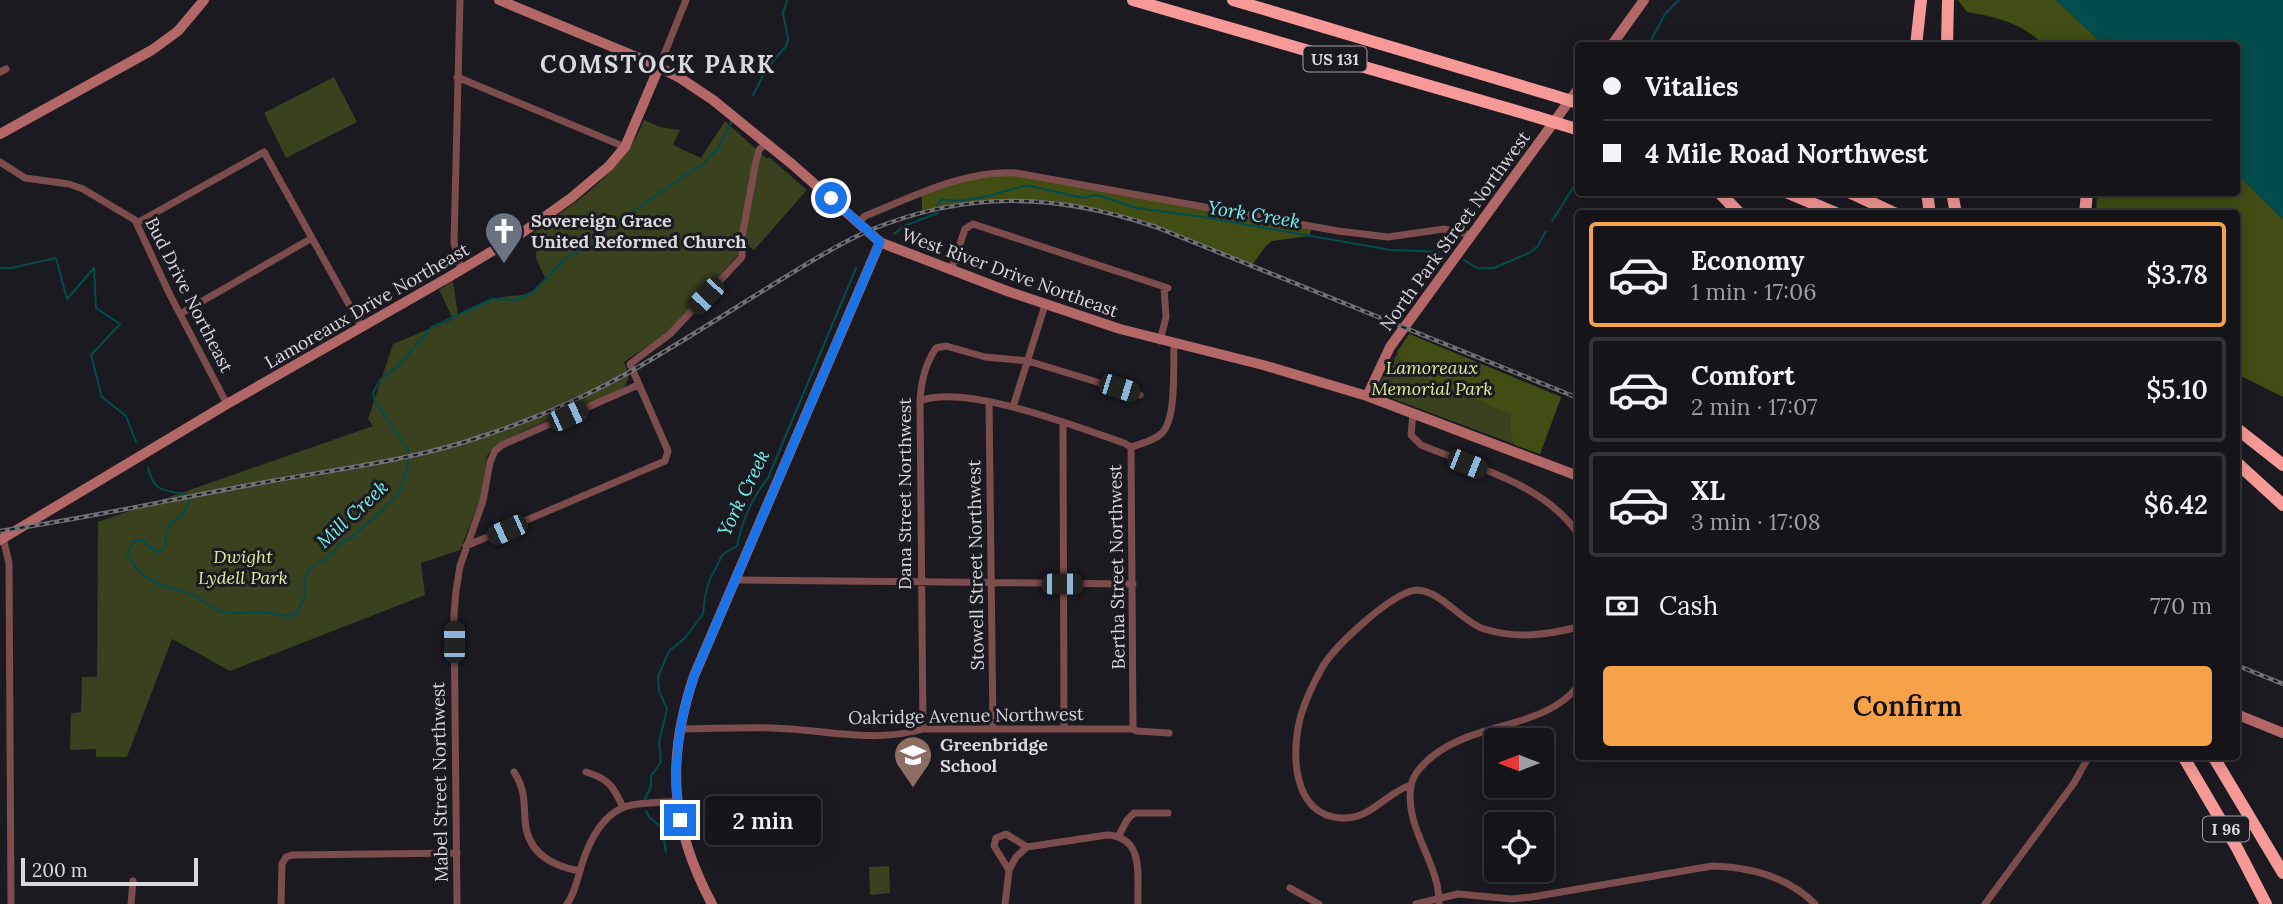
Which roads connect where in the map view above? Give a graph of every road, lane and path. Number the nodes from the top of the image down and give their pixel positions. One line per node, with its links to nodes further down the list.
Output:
1 (204, 0): 19 (main road)
2 (460, 0): 15 (street)
3 (499, 0): 14 (main road, West River Drive Northeast)
4 (686, 0): 14 (street, Lamoreaux Drive Northeast)
5 (1133, 0): 18 (highway, US 131, bridge)
6 (1233, 0): 17 (highway, US 131, bridge)
7 (1644, 0): 10 (main road)
8 (1922, 0): 11 (highway); 12 (highway)
9 (1948, 0): 13 (highway)
10 (1614, 42)
11 (1917, 42)
12 (1923, 42)
13 (1947, 42)
14 (659, 66): 20 (main road, West River Drive Northeast); 21 (main road, Lamoreaux Drive Northeast)
15 (457, 78): 21 (street); 34 (street)
16 (1575, 93): 31 (main road, North Park Street Northwest)
17 (1575, 102)
18 (1575, 128)
19 (0, 134)
20 (765, 144): 29 (main road, West River Drive Northeast); 42 (street)
21 (625, 147): 34 (main road, Lamoreaux Drive Northeast)
22 (0, 162): 30 (street, Bud Drive Northeast)
23 (1723, 196): 26 (highway)
24 (1795, 196): 27 (highway)
25 (1858, 196): 28 (highway)
26 (1736, 210)
27 (1829, 210)
28 (1887, 210)
29 (859, 222): 31 (street); 33 (main road, West River Drive Northeast)
30 (137, 223): 32 (street); 37 (street, Bud Drive Northeast)
31 (1472, 235): 44 (main road, North Park Street Northwest)
32 (312, 238): 37 (street); 38 (street)
33 (880, 242): 35 (main road, West River Drive Northeast); 60 (main road)
34 (461, 270): 38 (main road, Lamoreaux Drive Northeast)
35 (951, 270): 36 (main road, West River Drive Northeast); 39 (street)
36 (1045, 305): 39 (main road, West River Drive Northeast); 41 (street)
37 (180, 314): 47 (street, Bud Drive Northeast)
38 (361, 327): 47 (main road, Lamoreaux Drive Northeast)
39 (1160, 341): 40 (main road, West River Drive Northeast)
40 (1174, 344): 44 (main road, West River Drive Northeast); 52 (street, Bertha Street Northwest)
41 (1028, 361): 43 (street, Dana Street Northwest); 45 (street, Dana Street Northwest); 48 (street)
42 (638, 385): 59 (street, Mabel Street Northwest); 59 (street)
43 (1140, 395)
44 (1367, 396): 49 (main road, West River Drive Northeast)
45 (920, 401): 46 (street); 61 (street, Dana Street Northwest)
46 (989, 402): 48 (street); 62 (street, Stowell Street Northwest)
47 (227, 404): 58 (main road, Lamoreaux Drive Northeast)
48 (1013, 407): 50 (street)
49 (1413, 413): 55 (main road, West River Drive Northeast); 57 (street)
50 (1063, 423): 52 (street); 63 (street)
51 (2240, 431): 53 (highway)
52 (1130, 447): 64 (street, Bertha Street Northwest)
53 (2283, 465)
54 (2240, 466): 56 (highway)
55 (1575, 475)
56 (2283, 505)
57 (1575, 529)
58 (2, 539): 71 (street)
59 (466, 546): 88 (street, Mabel Street Northwest)
60 (735, 580): 61 (street); 72 (main road)
61 (922, 583): 62 (street); 73 (street, Dana Street Northwest)
62 (992, 584): 63 (street); 68 (street, Stowell Street Northwest)
63 (1062, 584): 64 (street); 69 (street)
64 (1133, 584): 74 (street, Bertha Street Northwest)
65 (1575, 628): 82 (street)
66 (1575, 689): 82 (street)
67 (2240, 716): 76 (main road)
68 (993, 728): 69 (street, Oakridge Avenue Northwest); 73 (street, Oakridge Avenue Northwest)
69 (1064, 728): 74 (street, Oakridge Avenue Northwest)
70 (0, 729): 71 (street)
71 (10, 729): 96 (street)
72 (679, 729): 73 (street, Oakridge Avenue Northwest); 83 (main road)
73 (923, 729)
74 (1133, 729): 75 (street, Oakridge Avenue Northwest)
75 (1169, 733)
76 (2283, 733)
77 (2087, 760): 107 (street)
78 (2185, 760): 108 (highway, I 96)
79 (2215, 760): 91 (highway, I 96)
80 (514, 772): 90 (street)
81 (586, 772): 84 (street)
82 (1410, 785): 94 (street)
83 (677, 802): 84 (street); 101 (main road)
84 (623, 807): 90 (street)
85 (1168, 813): 86 (street)
86 (1119, 835): 87 (street); 103 (street)
87 (1027, 846): 89 (street); 89 (street)
88 (457, 853): 98 (street); 99 (street, Mabel Street Northwest)
89 (1009, 870): 102 (street)
90 (580, 872): 100 (street)
91 (2283, 873)
92 (133, 881): 97 (street)
93 (1290, 888): 95 (street)
94 (1439, 901): 105 (street); 106 (street)
95 (1308, 902): 104 (street)
96 (11, 904)
97 (131, 904)
98 (281, 904)
99 (457, 904)
100 (567, 904)
101 (712, 904)
102 (1005, 904)
103 (1139, 904)
104 (1320, 904)
105 (1416, 904)
106 (1815, 904)
107 (1985, 904)
108 (2266, 904)

